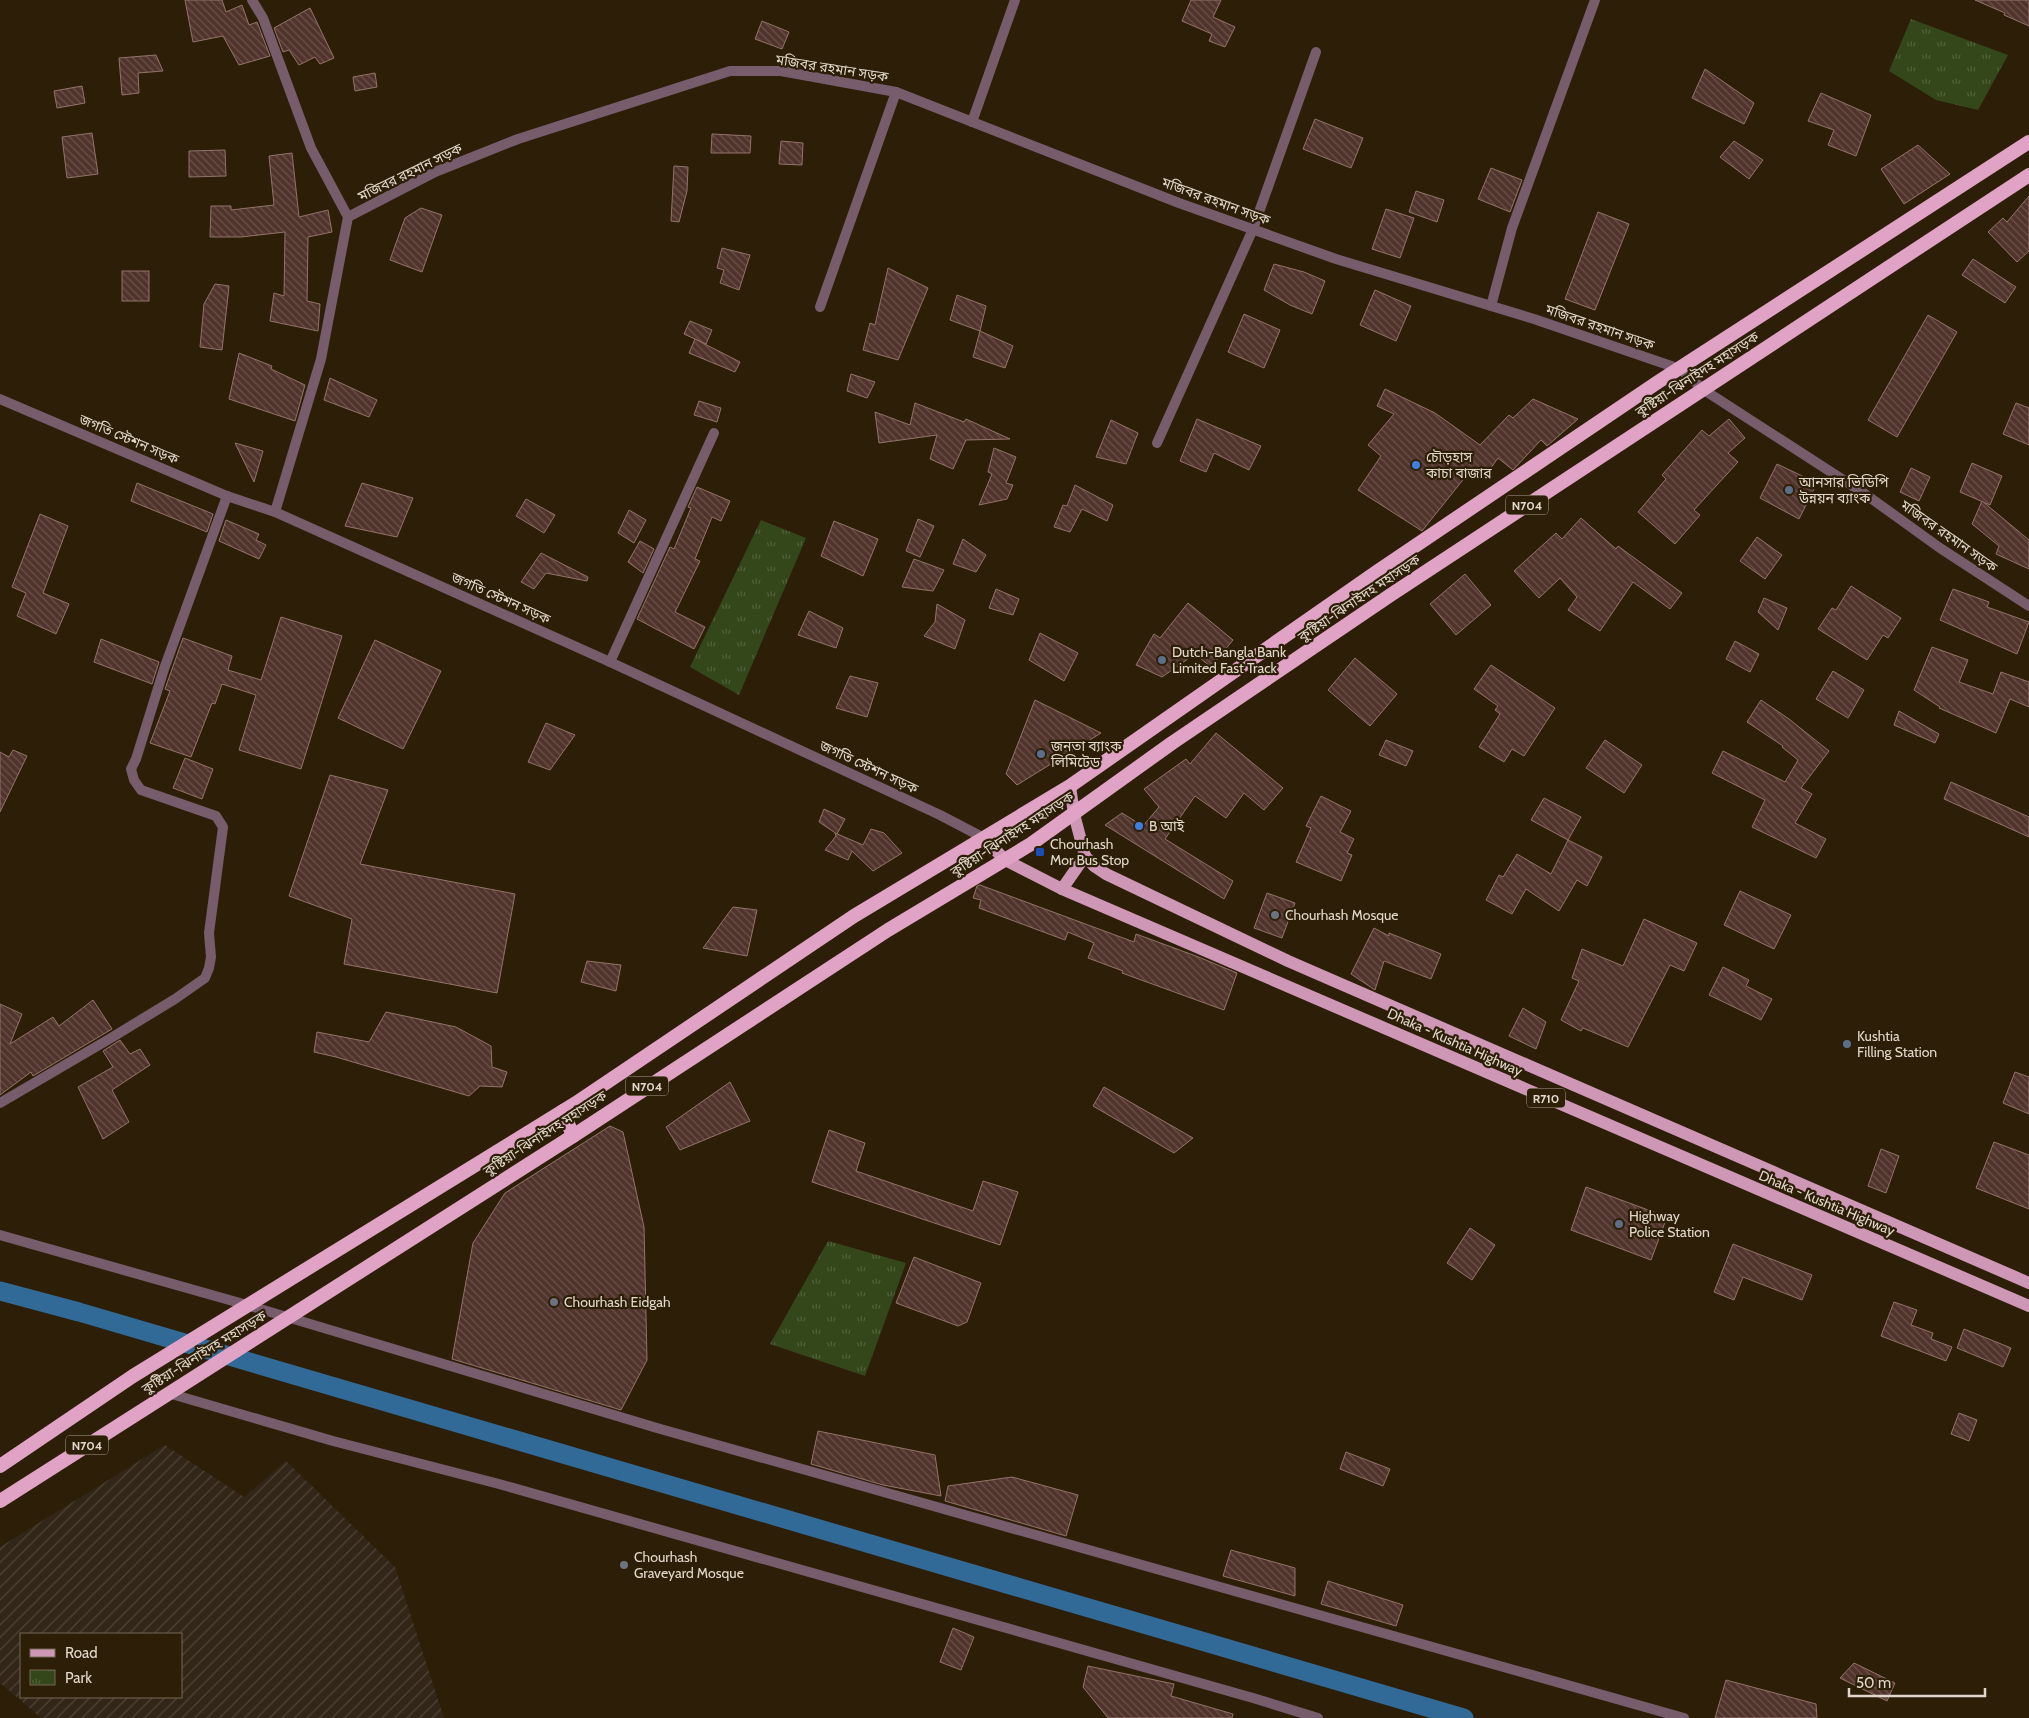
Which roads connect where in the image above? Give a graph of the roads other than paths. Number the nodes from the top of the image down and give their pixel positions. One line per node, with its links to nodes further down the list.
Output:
1 (252, 0): 9 (street)
2 (1015, 0): 6 (street)
3 (1595, 0): 11 (street)
4 (1316, 52): 10 (street)
5 (896, 92): 6 (street, মজিবর রহমান সড়ক); 9 (street, মজিবর রহমান সড়ক); 12 (street)
6 (972, 122): 10 (street, মজিবর রহমান সড়ক)
7 (2029, 142): 13 (highway, কুষ্টিয়া-ঝিনাইদহ মহাসড়ক / N704)
8 (2029, 175): 14 (highway, কুষ্টিয়া-ঝিনাইদহ মহাসড়ক / N704)
9 (348, 217): 19 (street)
10 (1253, 229): 11 (street, মজিবর রহমান সড়ক); 17 (street)
11 (1491, 306): 13 (street, মজিবর রহমান সড়ক)
12 (820, 307)
13 (1680, 369): 14 (street, মজিবর রহমান সড়ক); 22 (highway, কুষ্টিয়া-ঝিনাইদহ মহাসড়ক / N704)
14 (1704, 390): 20 (street, মজিবর রহমান সড়ক); 23 (highway, কুষ্টিয়া-ঝিনাইদহ মহাসড়ক / N704)
15 (0, 399): 18 (street, জগতি স্টেশন সড়ক)
16 (714, 433): 21 (street)
17 (1158, 444)
18 (227, 496): 19 (street, জগতি স্টেশন সড়ক); 28 (street)
19 (275, 512): 21 (street, জগতি স্টেশন সড়ক)
20 (2029, 606)
21 (610, 662): 24 (street, জগতি স্টেশন সড়ক)
22 (1070, 786): 23 (main road); 24 (highway, কুষ্টিয়া-ঝিনাইদহ মহাসড়ক / N704)
23 (1074, 814): 25 (main road); 26 (highway, কুষ্টিয়া-ঝিনাইদহ মহাসড়ক / N704)
24 (984, 838): 26 (main road, Dhaka - Kushtia Highway / R710); 30 (highway, কুষ্টিয়া-ঝিনাইদহ মহাসড়ক / N704)
25 (1085, 856): 27 (main road); 29 (main road, Dhaka - Kushtia Highway / R710)
26 (1005, 860): 27 (main road, Dhaka - Kushtia Highway / R710); 32 (highway, কুষ্টিয়া-ঝিনাইদহ মহাসড়ক / N704)
27 (1062, 889): 31 (main road, Dhaka - Kushtia Highway / R710)
28 (0, 1103)
29 (1620, 1105): 31 (main road); 33 (main road, Dhaka - Kushtia Highway / R710)
30 (563, 1111): 32 (highway); 37 (highway, কুষ্টিয়া-ঝিনাইদহ মহাসড়ক / N704)
31 (1611, 1126): 34 (main road, Dhaka - Kushtia Highway / R710)
32 (573, 1136): 39 (highway, কুষ্টিয়া-ঝিনাইদহ মহাসড়ক / N704)
33 (1860, 1209): 34 (main road); 36 (main road, Dhaka - Kushtia Highway / R710)
34 (1851, 1229): 38 (main road, Dhaka - Kushtia Highway / R710)
35 (0, 1235): 37 (street)
36 (2029, 1283)
37 (247, 1305): 39 (street); 41 (highway, কুষ্টিয়া-ঝিনাইদহ মহাসড়ক / N704)
38 (2029, 1306)
39 (288, 1318): 40 (highway, কুষ্টিয়া-ঝিনাইদহ মহাসড়ক / N704); 44 (street)
40 (171, 1391): 42 (highway, কুষ্টিয়া-ঝিনাইদহ মহাসড়ক / N704); 43 (street)
41 (0, 1466)
42 (0, 1502)
43 (1318, 1718)
44 (1684, 1718)

